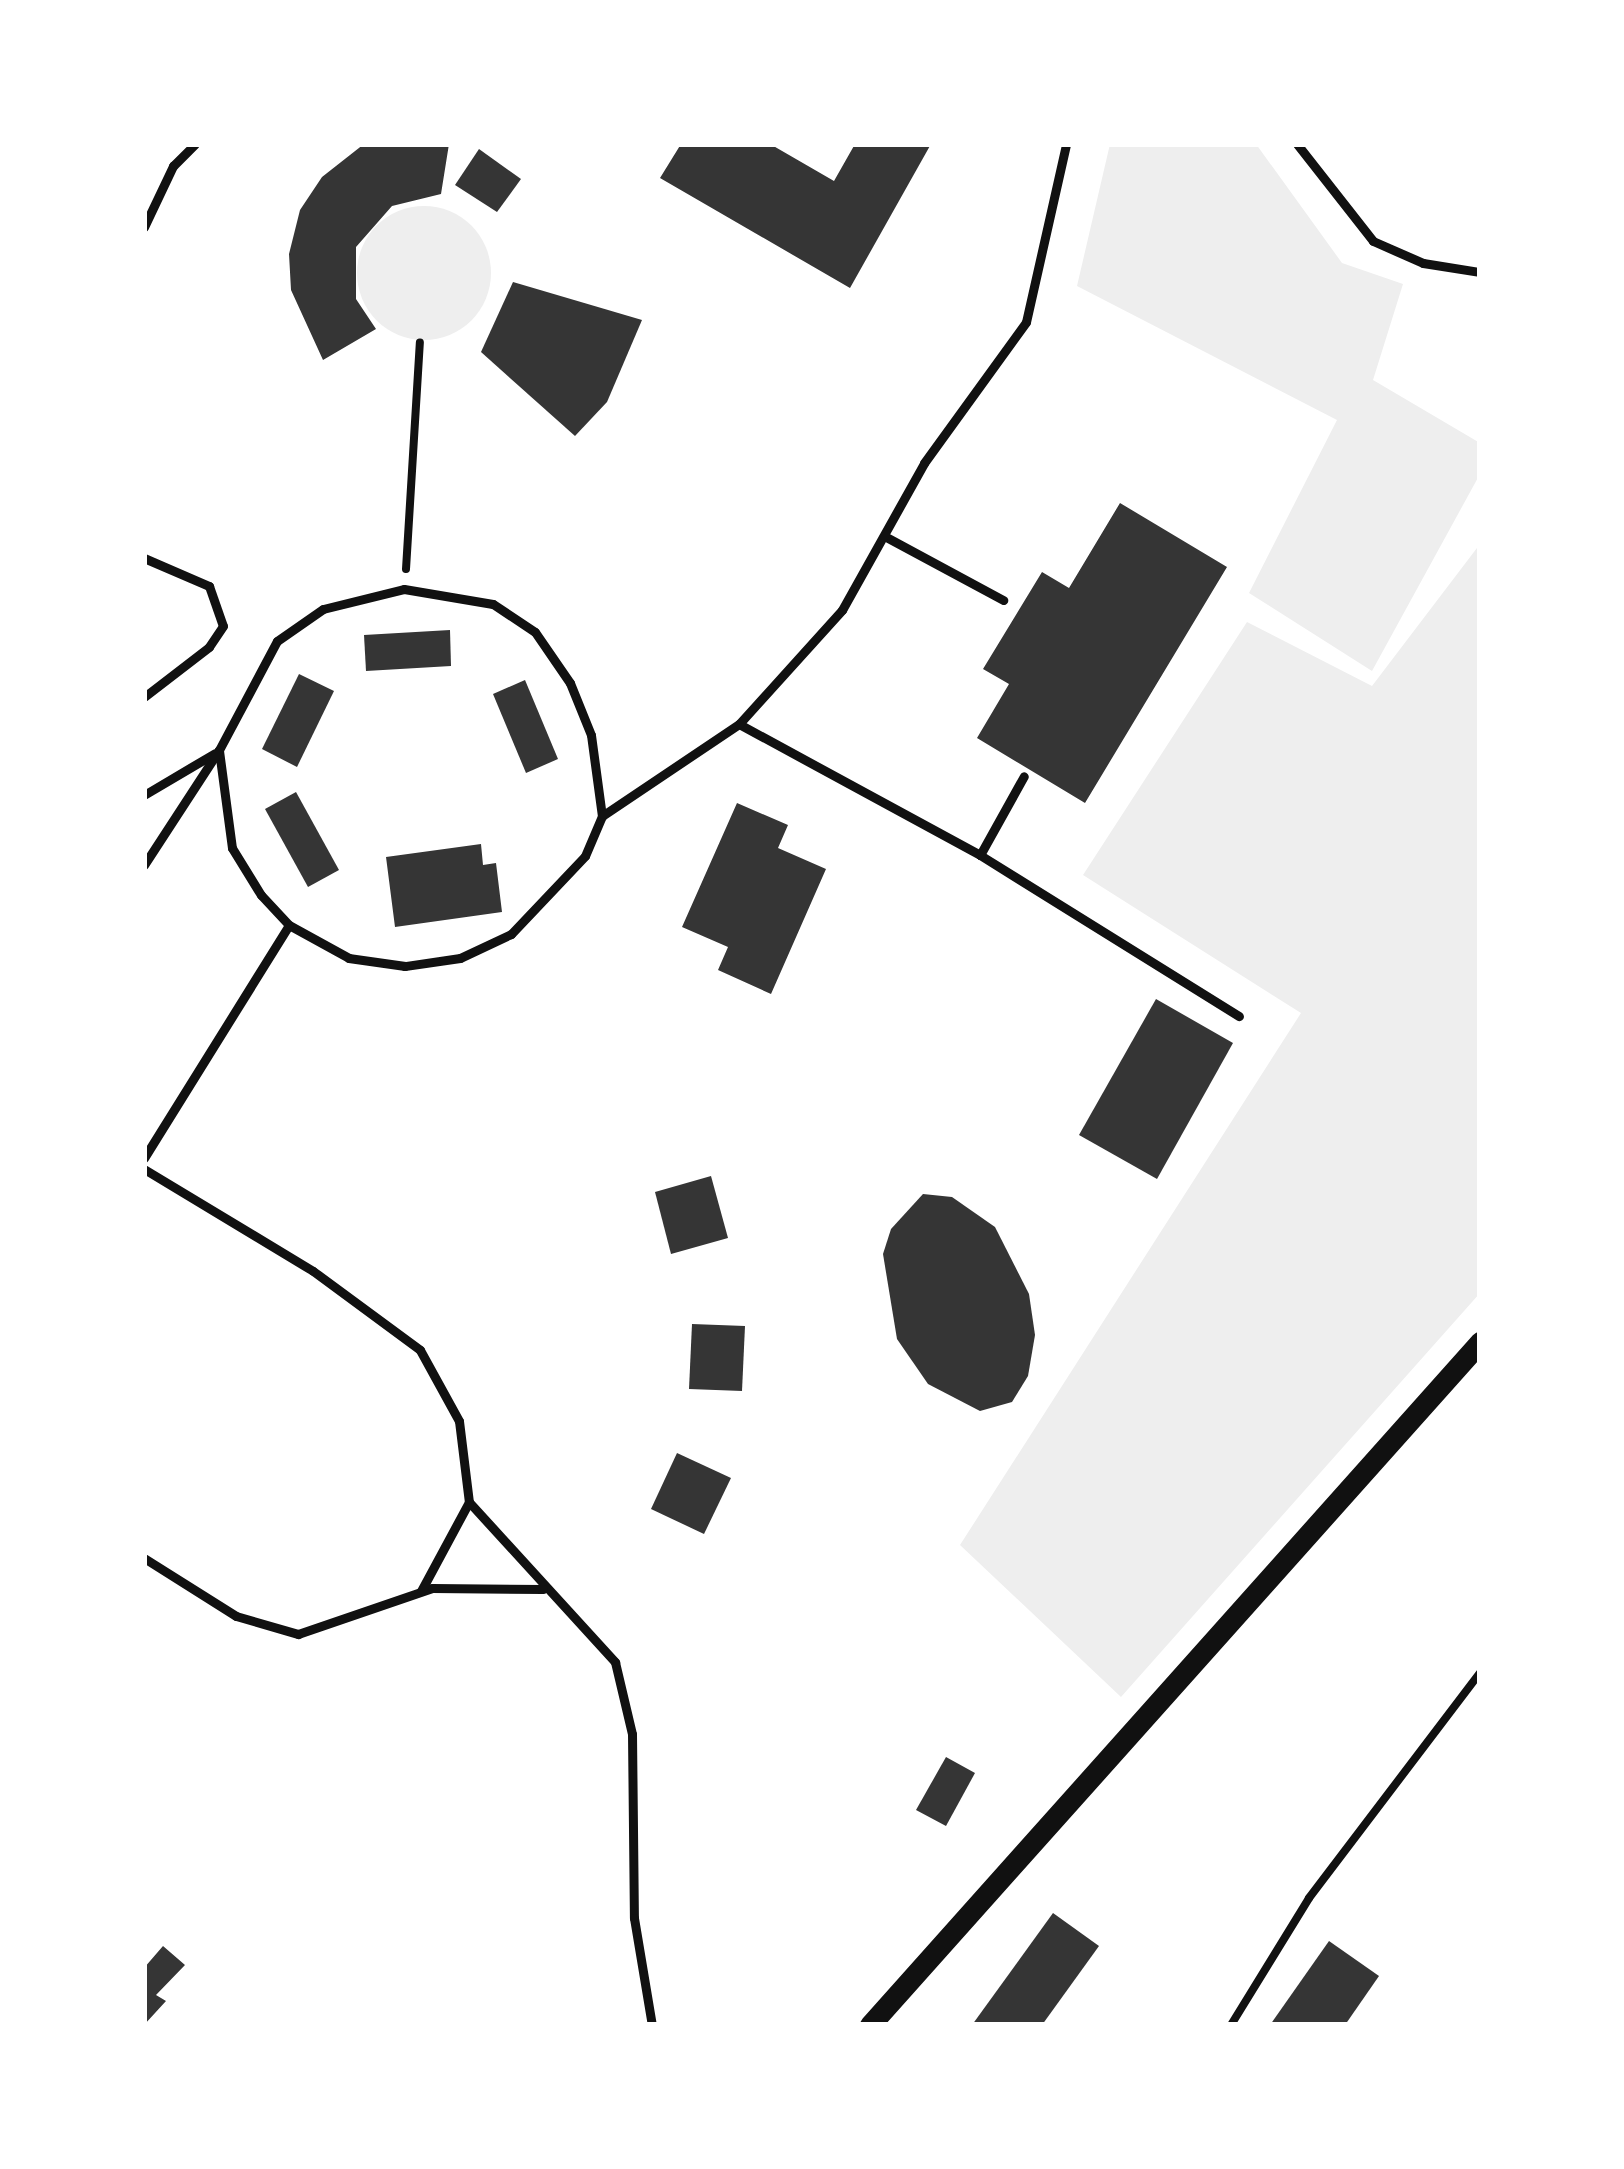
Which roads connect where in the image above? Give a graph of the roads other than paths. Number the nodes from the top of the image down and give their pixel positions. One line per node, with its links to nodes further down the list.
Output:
1 (195, 144): 4 (lane)
2 (1066, 144): 6 (lane)
3 (1298, 144): 5 (lane)
4 (144, 227)
5 (1480, 272)
6 (888, 538): 8 (lane); 10 (lane)
7 (144, 558): 9 (lane)
8 (1004, 599)
9 (144, 697)
10 (739, 724): 14 (lane); 15 (lane)
11 (220, 750): 13 (lane); 14 (lane); 16 (lane); 17 (lane)
12 (1024, 776): 15 (lane)
13 (144, 795)
14 (602, 816): 17 (lane)
15 (980, 855): 18 (lane)
16 (144, 865)
17 (289, 925): 19 (lane)
18 (1239, 1016)
19 (144, 1158)
20 (144, 1169): 22 (lane)
21 (1480, 1342): 27 (street)
22 (469, 1502): 24 (lane); 25 (lane)
23 (144, 1558): 25 (lane)
24 (544, 1589): 25 (lane); 26 (lane)
25 (421, 1591)
26 (652, 2025)
27 (870, 2025)

